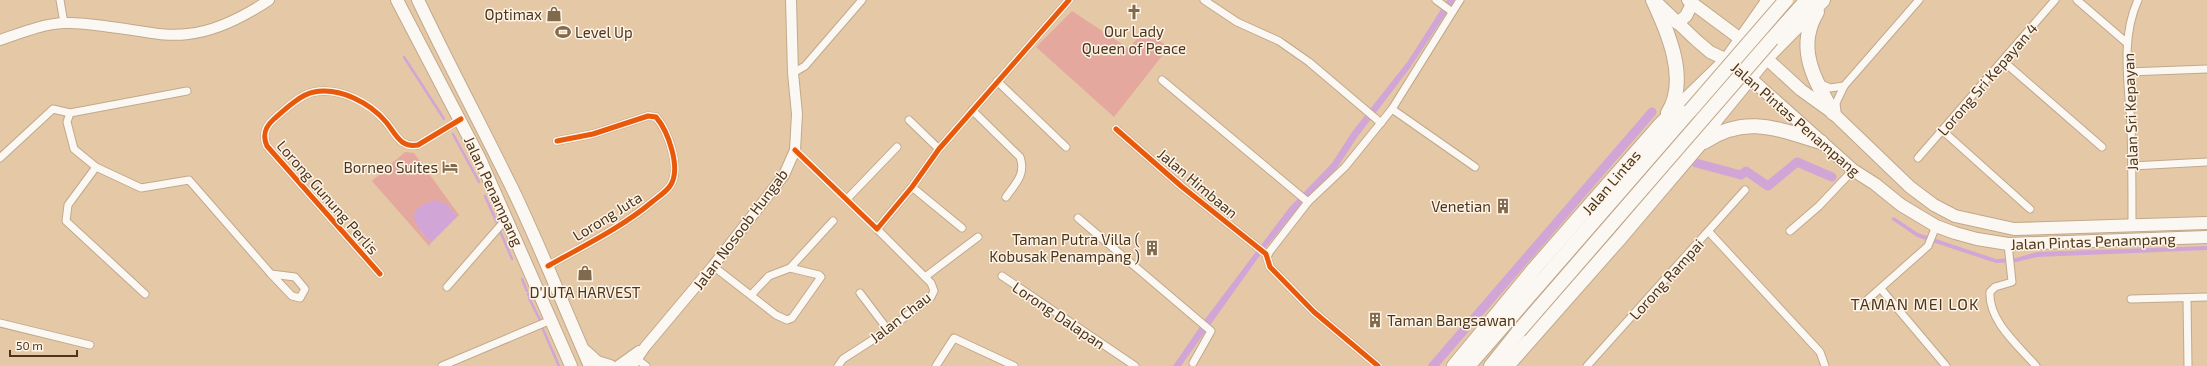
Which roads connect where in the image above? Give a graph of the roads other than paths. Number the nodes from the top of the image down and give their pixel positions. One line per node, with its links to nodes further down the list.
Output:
1 (60, 0): 22 (street)
2 (397, 0): 46 (main road, Jalan Penampang)
3 (418, 0): 87 (main road, Jalan Penampang)
4 (791, 0): 32 (main road, Jalan Nosoob Hungab)
5 (862, 0): 32 (street)
6 (1069, 0): 37 (street)
7 (1204, 0): 48 (street)
8 (1460, 0): 21 (street)
9 (1654, 0): 23 (main road, Jalan Pintas Penampang); 49 (highway)
10 (1786, 0): 29 (highway, Jalan Lintas, bridge)
11 (1807, 0): 35 (highway, bridge)
12 (1824, 0): 24 (highway, Jalan Lintas); 34 (highway)
13 (1919, 0): 38 (street)
14 (2055, 0): 30 (street, Lorong Sri Kepayan 4)
15 (2077, 0): 27 (street)
16 (2138, 0): 27 (street, Jalan Sri Kepayan)
17 (1768, 1): 24 (highway); 26 (highway, Jalan Lintas)
18 (263, 2): 22 (main road)
19 (1440, 2): 21 (street)
20 (1690, 2): 23 (main road); 26 (main road, Jalan Pintas Penampang)
21 (1450, 10): 41 (street)
22 (64, 23): 25 (main road)
23 (1677, 23): 29 (main road, Jalan Pintas Penampang)
24 (1790, 35): 28 (highway, Jalan Lintas)
25 (0, 40)
26 (1742, 41): 28 (main road, Jalan Pintas Penampang); 29 (highway, Jalan Lintas)
27 (2127, 43): 33 (street, Jalan Sri Kepayan)
28 (1766, 58): 35 (highway, Jalan Lintas); 44 (main road, Jalan Pintas Penampang)
29 (1731, 60): 35 (main road, Jalan Pintas Penampang); 40 (highway, Jalan Lintas); 123 (highway, Jalan Lintas, bridge)
30 (2003, 60): 51 (street, Lorong Sri Kepayan 4); 57 (street)
31 (2207, 69): 33 (street)
32 (793, 72): 59 (main road, Jalan Nosoob Hungab)
33 (2128, 72): 63 (street, Jalan Sri Kepayan)
34 (1811, 73): 38 (street); 44 (highway)
35 (1749, 74): 45 (highway, Jalan Lintas); 53 (main road, Jalan Pintas Penampang); 124 (highway, Jalan Lintas, bridge)
36 (1162, 80): 71 (street)
37 (998, 81): 42 (street); 56 (street)
38 (1844, 86): 44 (street)
39 (186, 91): 43 (street)
40 (1690, 95): 45 (highway); 49 (highway, Jalan Lintas)
41 (1392, 109): 48 (street); 65 (street)
42 (972, 110): 58 (street); 69 (street)
43 (70, 113): 60 (street); 64 (street)
44 (1837, 116): 77 (main road, Jalan Pintas Penampang)
45 (1717, 118): 54 (highway, Jalan Lintas)
46 (460, 119): 73 (main road, Jalan Penampang); 91 (street, Lorong Gunung Perlis)
47 (909, 120): 58 (street)
48 (1381, 123): 71 (street)
49 (1660, 125): 122 (highway, Jalan Lintas)
50 (1116, 129): 86 (street, Jalan Himbaan)
51 (1942, 131): 61 (street, Lorong Sri Kepayan 4); 72 (street)
52 (557, 141): 87 (street, Lorong Juta)
53 (1822, 142): 54 (highway); 66 (main road, Jalan Pintas Penampang)
54 (1698, 146): 125 (highway, Jalan Lintas)
55 (897, 147): 70 (street)
56 (1066, 147)
57 (2102, 147)
58 (939, 149): 67 (street)
59 (795, 150): 70 (street, Jalan Chau); 88 (main road, Jalan Nosoob Hungab)
60 (0, 158)
61 (1918, 158)
62 (2207, 162): 63 (street)
63 (2132, 166): 77 (street, Jalan Sri Kepayan)
64 (96, 167): 90 (street); 96 (street)
65 (1475, 167)
66 (1853, 170): 78 (main road, Jalan Pintas Penampang); 81 (street)
67 (912, 187): 79 (street); 80 (street)
68 (1745, 190): 82 (street, Lorong Rampai)
69 (1006, 197)
70 (847, 199): 80 (street, Jalan Chau)
71 (1308, 202): 86 (street)
72 (2030, 209)
73 (507, 218): 94 (street); 103 (main road, Jalan Penampang)
74 (1078, 218): 110 (street)
75 (833, 221): 89 (street)
76 (2207, 222): 77 (main road, Jalan Pintas Penampang)
77 (2132, 225)
78 (1936, 226): 85 (main road, Jalan Pintas Penampang); 95 (street)
79 (962, 228)
80 (877, 229): 93 (street, Jalan Chau)
81 (1790, 231)
82 (1709, 232): 126 (street, Lorong Rampai); 127 (street)
83 (978, 237): 93 (street)
84 (2207, 237): 85 (main road, Jalan Pintas Penampang)
85 (2008, 244): 129 (street)
86 (1267, 256): 121 (street)
87 (548, 266): 108 (main road, Jalan Penampang)
88 (713, 266): 98 (street); 107 (main road, Jalan Nosoob Hungab)
89 (790, 268): 98 (street); 98 (street)
90 (271, 274): 90 (street)
91 (380, 274)
92 (1002, 276): 120 (street, Lorong Dalapan)
93 (925, 277): 105 (street, Jalan Chau)
94 (447, 287)
95 (1881, 289): 102 (street); 128 (street)
96 (144, 294)
97 (860, 294): 105 (street)
98 (751, 295)
99 (2207, 297): 100 (street)
100 (2187, 298): 101 (street); 130 (street)
101 (2131, 299)
102 (1858, 308)
103 (551, 320): 111 (street); 112 (main road, Jalan Penampang)
104 (0, 323): 106 (street)
105 (888, 330): 117 (street, Jalan Chau)
106 (90, 345)
107 (645, 346): 109 (main road, Jalan Nosoob Hungab); 115 (main road, Jalan Nosoob Hungab)
108 (582, 348): 113 (main road, Jalan Penampang); 114 (main road)
109 (634, 363): 116 (street)
110 (1193, 365)
111 (442, 366)
112 (571, 366)
113 (590, 366)
114 (610, 366)
115 (618, 366)
116 (646, 366)
117 (838, 366)
118 (936, 366): 119 (street)
119 (1014, 366)
120 (1135, 366)
121 (1378, 366)
122 (1454, 366)
123 (1468, 366)
124 (1491, 366)
125 (1507, 366)
126 (1587, 366)
127 (1825, 366)
128 (1946, 366)
129 (2036, 366)
130 (2188, 366)

